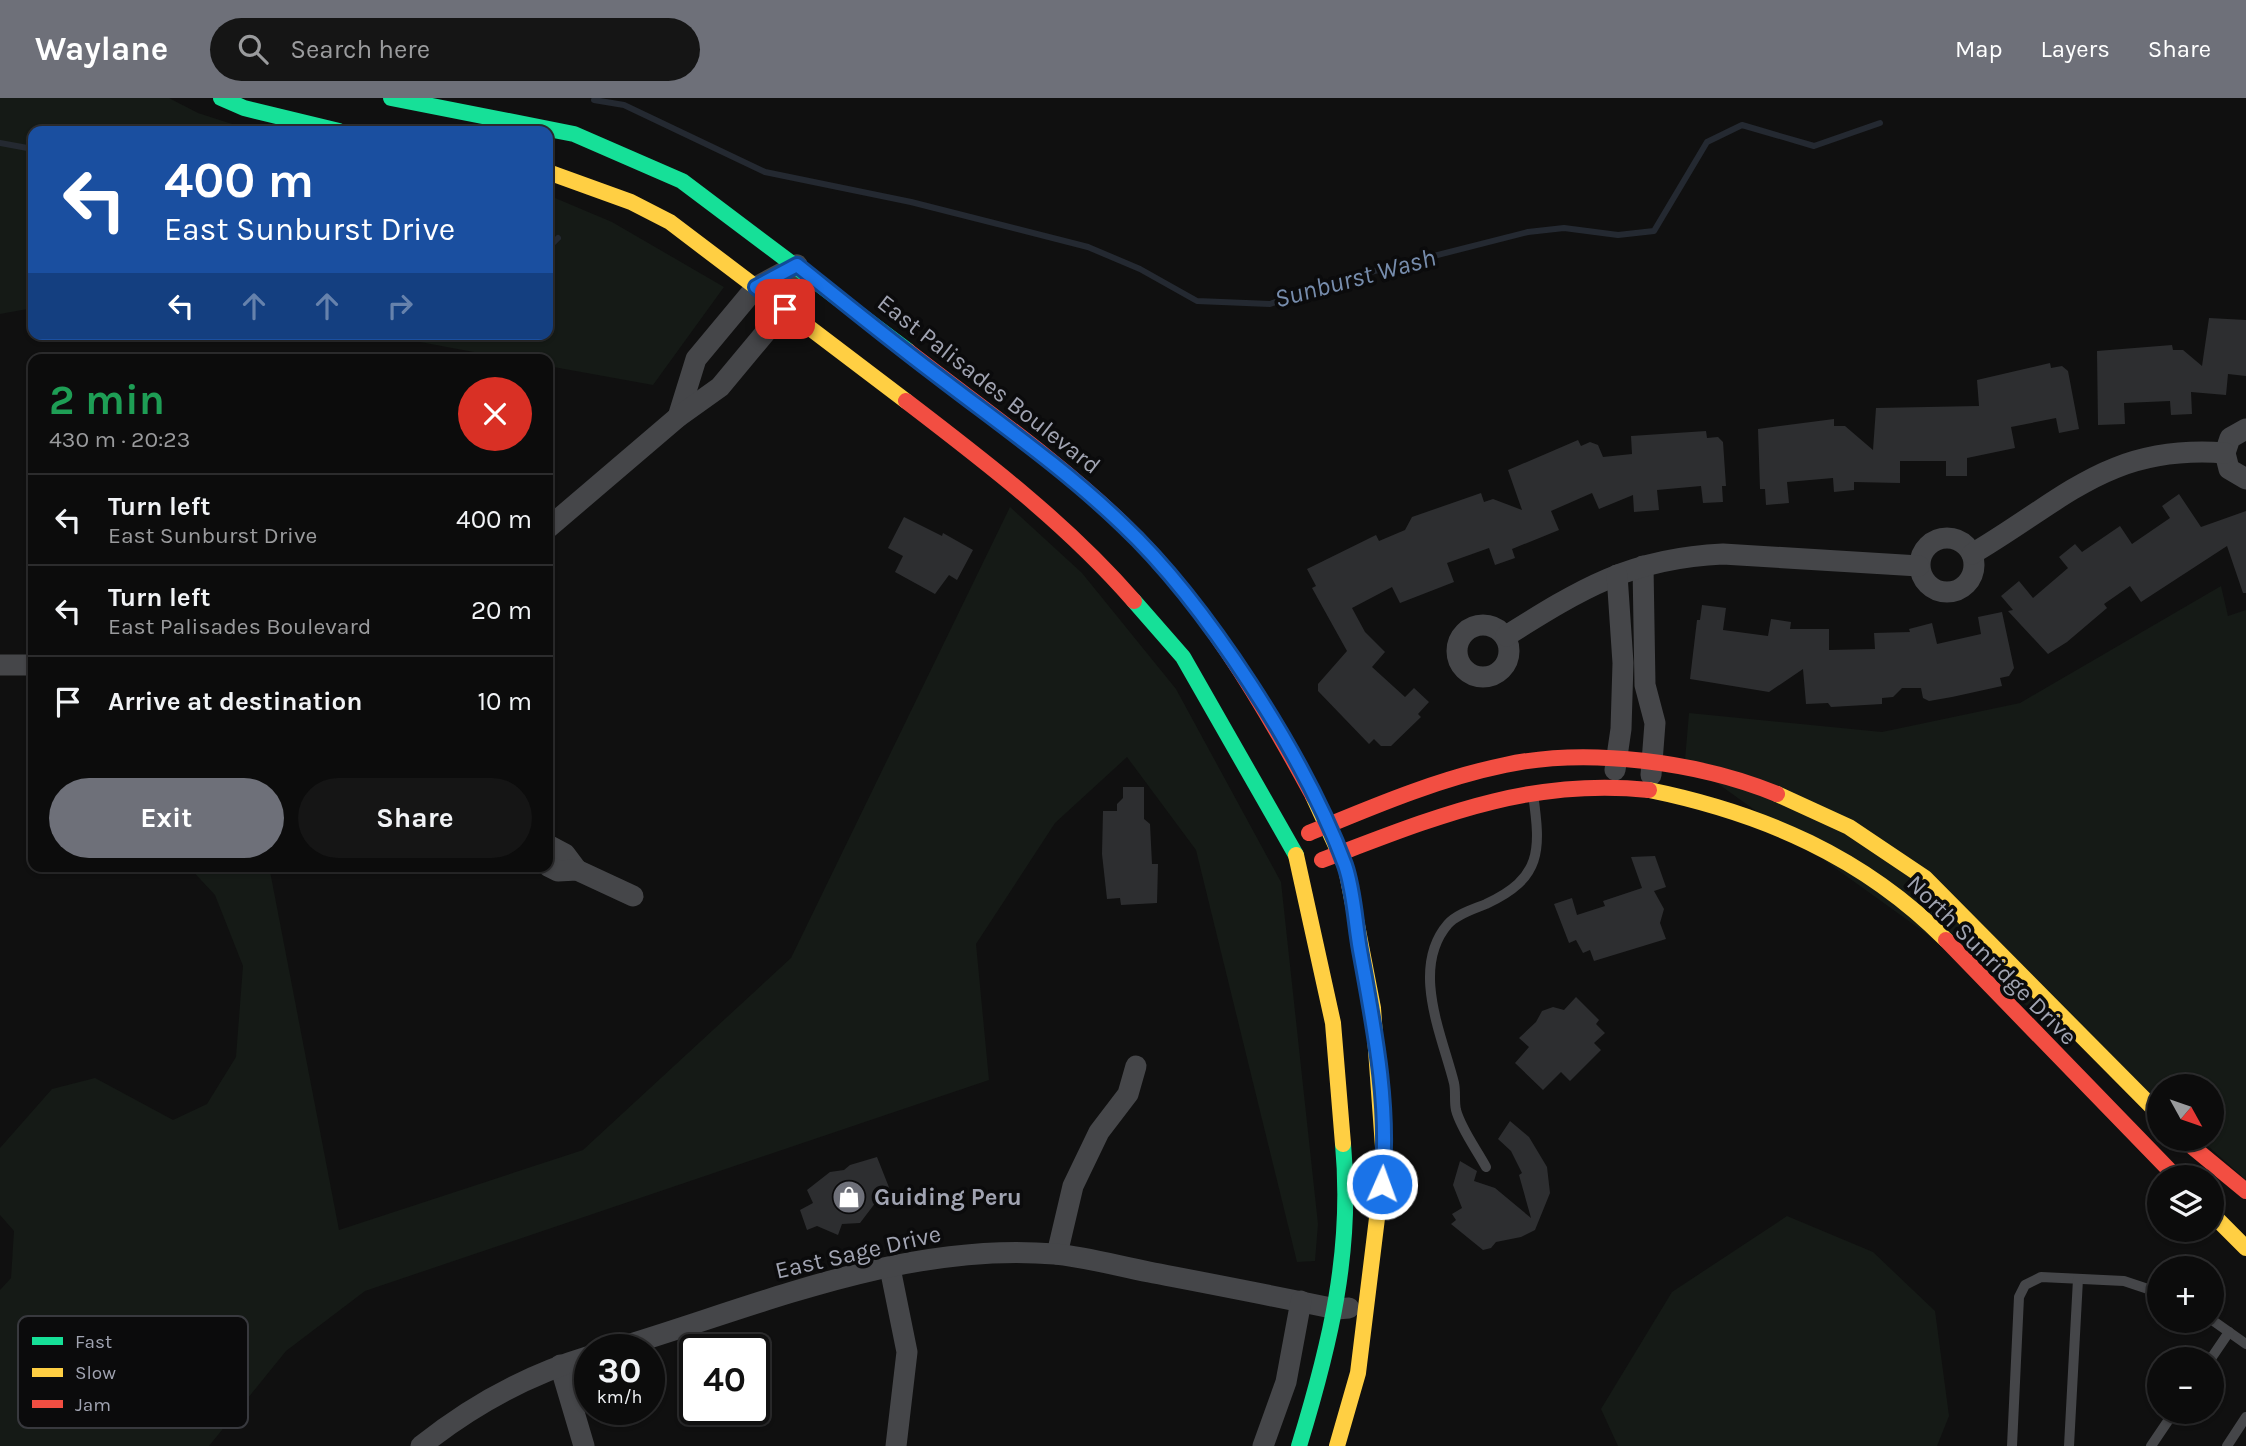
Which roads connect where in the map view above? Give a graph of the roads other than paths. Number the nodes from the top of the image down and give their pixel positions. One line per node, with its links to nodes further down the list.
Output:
1 (221, 98): 3 (street)
2 (391, 98): 4 (street, East Palisades Boulevard)
3 (318, 126)
4 (533, 126)
5 (553, 130): 7 (street, East Palisades Boulevard)
6 (553, 174): 8 (street)
7 (797, 265): 8 (street); 9 (street); 27 (street, East Palisades Boulevard)
8 (756, 287): 9 (street); 10 (street)
9 (785, 309): 10 (street); 28 (street)
10 (678, 417): 14 (street)
11 (2246, 429): 12 (street)
12 (2225, 453): 13 (street); 15 (street)
13 (2246, 479)
14 (553, 524)
15 (1972, 554): 17 (street); 17 (street)
16 (1643, 566): 17 (street); 18 (street); 23 (street)
17 (1920, 566)
18 (1618, 575): 19 (street); 22 (street)
19 (1506, 636)
20 (0, 664): 21 (street)
21 (28, 665)
22 (1615, 759): 23 (street, North Sunridge Drive); 24 (street); 27 (street, North Sunridge Drive)
23 (1651, 763): 25 (street); 36 (street, North Sunridge Drive)
24 (1614, 786): 25 (street, North Sunridge Drive); 26 (street, North Sunridge Drive)
25 (1650, 791): 38 (street, North Sunridge Drive)
26 (1533, 792): 30 (street, North Sunridge Drive); 39 (lane)
27 (1329, 825): 28 (street, North Sunridge Drive); 30 (street, East Palisades Boulevard)
28 (1291, 841): 32 (street)
29 (553, 848): 33 (street)
30 (1340, 853): 32 (street, North Sunridge Drive); 49 (street, East Palisades Boulevard)
31 (553, 868): 33 (street)
32 (1301, 868): 48 (street)
33 (576, 870): 34 (street)
34 (633, 896)
35 (1136, 1066): 43 (street)
36 (2147, 1102)
37 (2199, 1152): 40 (street)
38 (2164, 1165)
39 (1486, 1167)
40 (2246, 1191)
41 (2224, 1226): 42 (street)
42 (2246, 1248)
43 (1057, 1254): 44 (street, East Sage Drive); 47 (street, East Sage Drive)
44 (890, 1268): 52 (street, East Sage Drive); 61 (street)
45 (2078, 1279): 46 (lane); 65 (lane); 66 (lane)
46 (2147, 1289)
47 (1301, 1301): 48 (street, East Sage Drive); 62 (street)
48 (1336, 1308): 49 (street, East Sage Drive); 63 (street)
49 (1368, 1308): 64 (street, East Palisades Boulevard)
50 (2224, 1328): 51 (lane)
51 (2230, 1332): 53 (lane); 54 (lane)
52 (661, 1334)
53 (2246, 1343)
54 (2219, 1347)
55 (574, 1361): 56 (street)
56 (560, 1365): 59 (street); 60 (street)
57 (2246, 1416): 68 (lane)
58 (2166, 1424): 67 (lane)
59 (421, 1446)
60 (584, 1446)
61 (895, 1446)
62 (1263, 1446)
63 (1300, 1446)
64 (1337, 1446)
65 (2012, 1446)
66 (2069, 1446)
67 (2151, 1446)
68 (2227, 1446)

